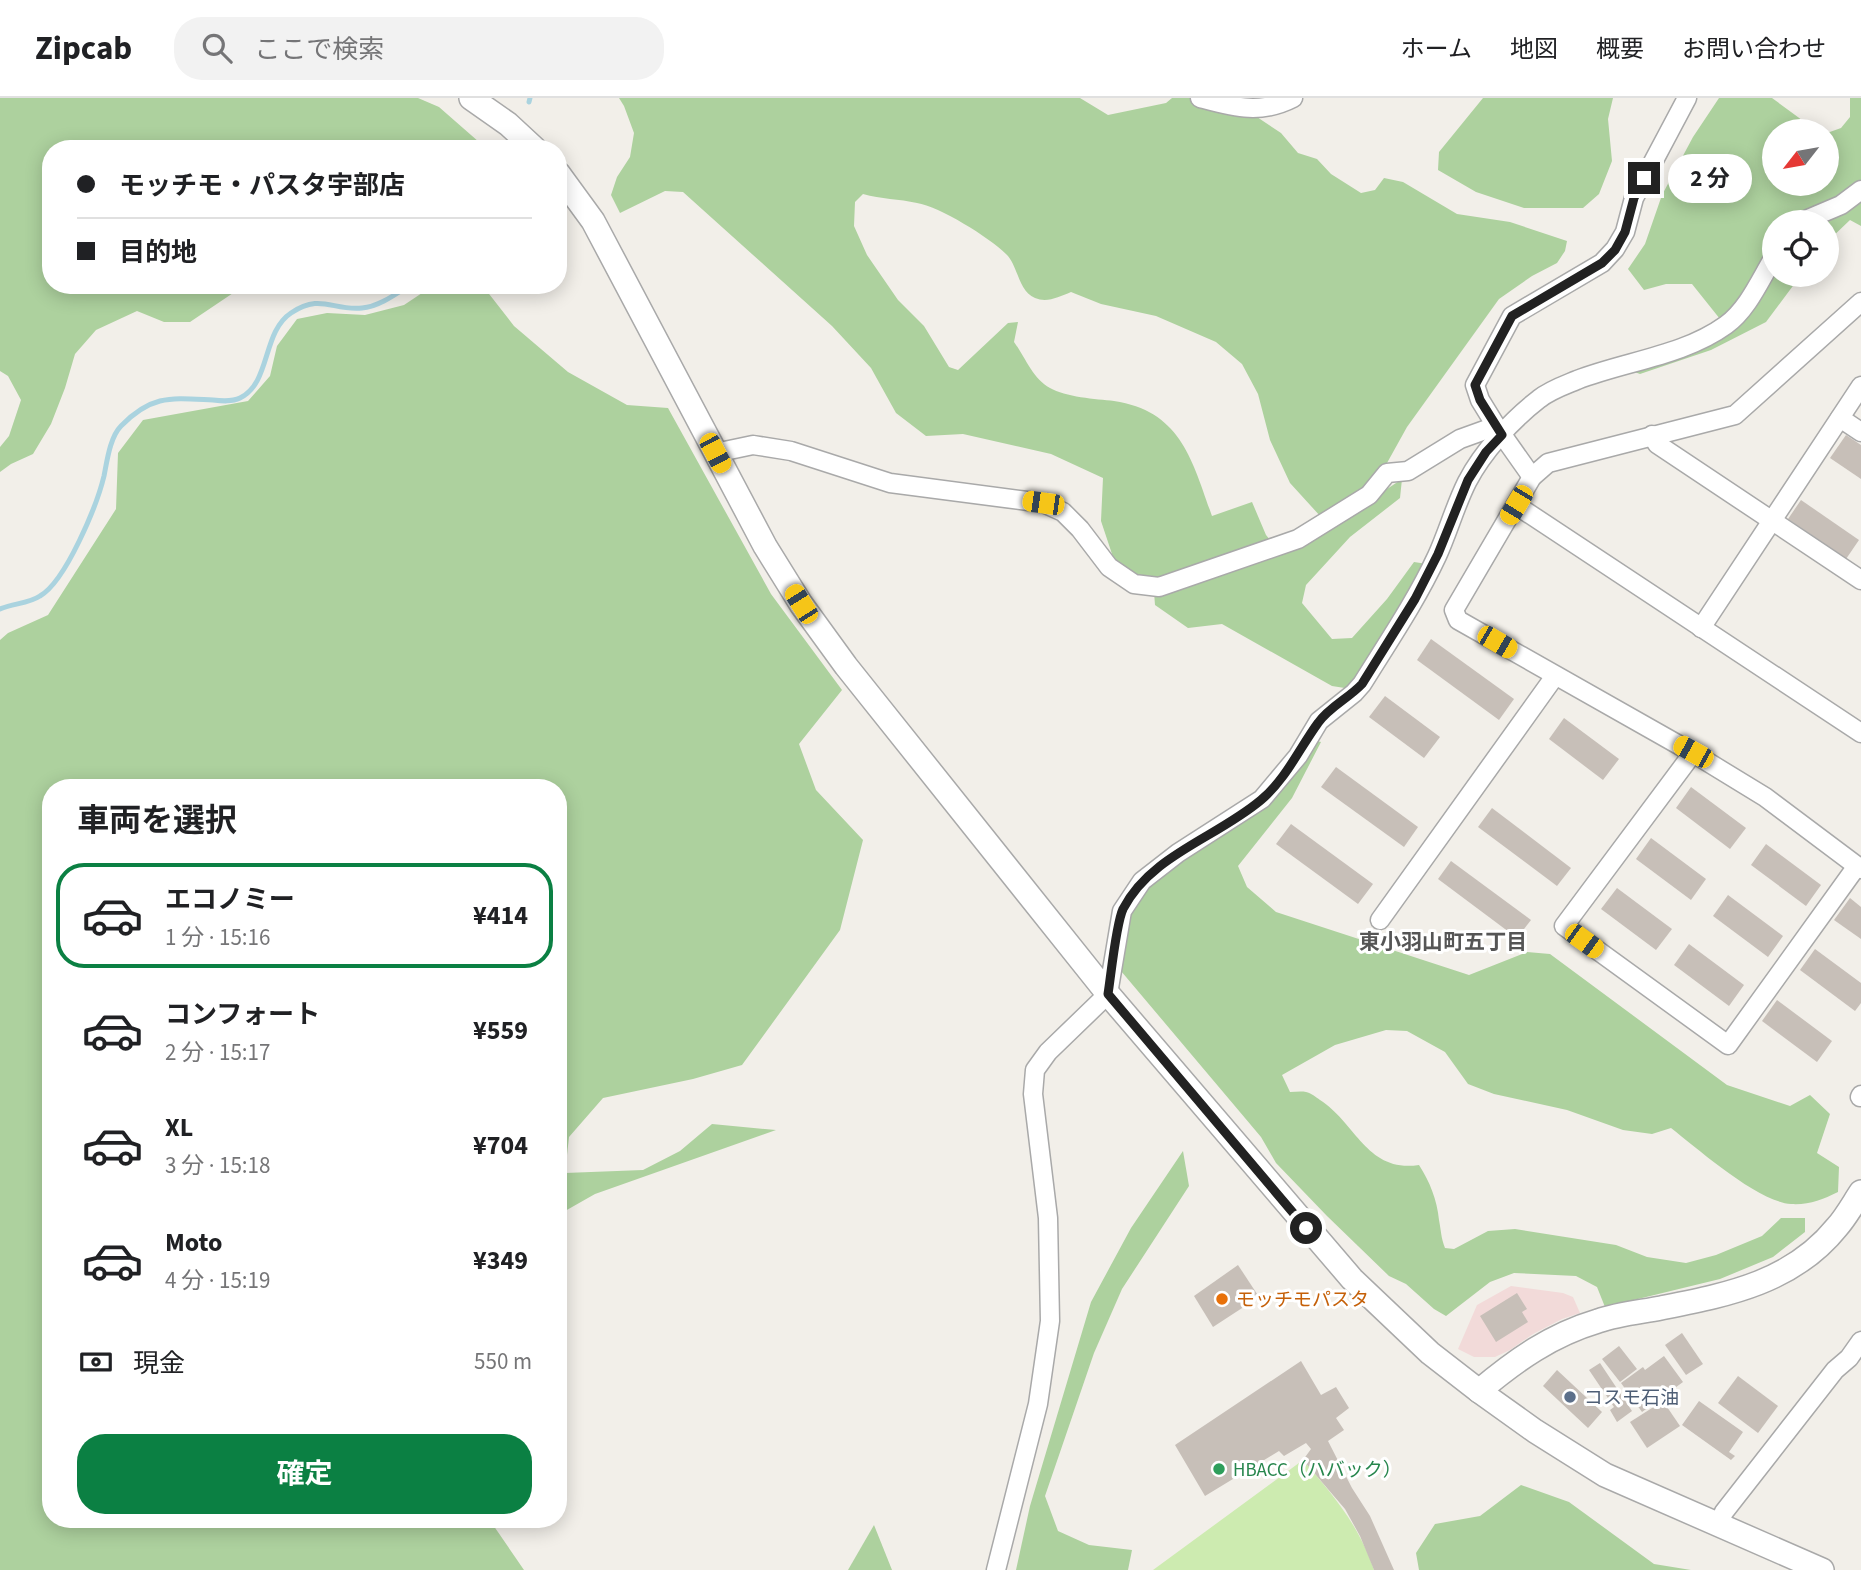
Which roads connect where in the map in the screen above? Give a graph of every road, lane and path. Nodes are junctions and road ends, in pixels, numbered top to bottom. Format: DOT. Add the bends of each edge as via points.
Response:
graph roads {
  1 [pos="471,98"];
  2 [pos="1200,98"];
  3 [pos="1293,98"];
  4 [pos="1687,98"];
  5 [pos="525,140"];
  6 [pos="567,185"];
  7 [pos="1861,190"];
  8 [pos="1829,210"];
  9 [pos="1762,278"];
  10 [pos="1861,302"];
  11 [pos="1861,386"];
  12 [pos="1840,418"];
  13 [pos="1499,431"];
  14 [pos="1861,432"];
  15 [pos="1652,435"];
  16 [pos="715,453"];
  17 [pos="1532,477"];
  18 [pos="1516,505"];
  19 [pos="1773,521"];
  20 [pos="1861,580"];
  21 [pos="1702,628"];
  22 [pos="1555,676"];
  23 [pos="1861,733"];
  24 [pos="1693,752"];
  25 [pos="1859,868"];
  26 [pos="1380,920"];
  27 [pos="1108,994"];
  28 [pos="1861,1192"];
  29 [pos="1861,1341"];
  30 [pos="1479,1391"];
  31 [pos="1718,1525"];
  32 [pos="996,1570"];
  33 [pos="1822,1570"];
  1 -- 5 [label="street"];
  2 -- 3 [label="street" via="1246,109 1275,107"];
  4 -- 13 [label="street" via="1634,198 1615,250 1602,263 1512,316 1475,385"];
  6 -- 16 [label="street" via="593,221"];
  7 -- 8 [label="street"];
  9 -- 13 [label="street" via="1727,325 1689,345 1559,387"];
  10 -- 15 [label="street" via="1735,415"];
  11 -- 12 [label="street"];
  12 -- 14 [label="street"];
  12 -- 19 [label="street"];
  13 -- 16 [label="street" via="1461,439 1408,471 1387,473 1370,495 1298,539 1159,587 1134,584 1110,567 1063,512 1043,503 890,483 791,451 752,445"];
  13 -- 17 [label="street"];
  13 -- 27 [label="street" via="1468,480 1415,599 1362,684 1319,721 1298,756 1262,799 1142,881 1122,911"];
  15 -- 17 [label="street" via="1548,463"];
  15 -- 19 [label="street" via="1657,444"];
  16 -- 27 [label="street" via="808,615"];
  17 -- 18 [label="street"];
  18 -- 21 [label="street"];
  18 -- 22 [label="street" via="1454,610 1458,620"];
  19 -- 20 [label="street"];
  19 -- 21 [label="street"];
  21 -- 23 [label="street"];
  22 -- 24 [label="street"];
  22 -- 26 [label="street"];
  24 -- 25 [label="street" via="1765,797"];
  24 -- 25 [label="street" via="1564,926 1728,1045"];
  27 -- 30 [label="street" via="1352,1279 1421,1345"];
  27 -- 32 [label="street" via="1035,1069 1033,1094 1048,1217 1049,1321 1038,1404"];
  28 -- 30 [label="street" via="1817,1247 1767,1280 1741,1291 1599,1320 1560,1335 1532,1349"];
  29 -- 31 [label="street"];
  30 -- 31 [label="street" via="1605,1475"];
  31 -- 33 [label="street"];
}
